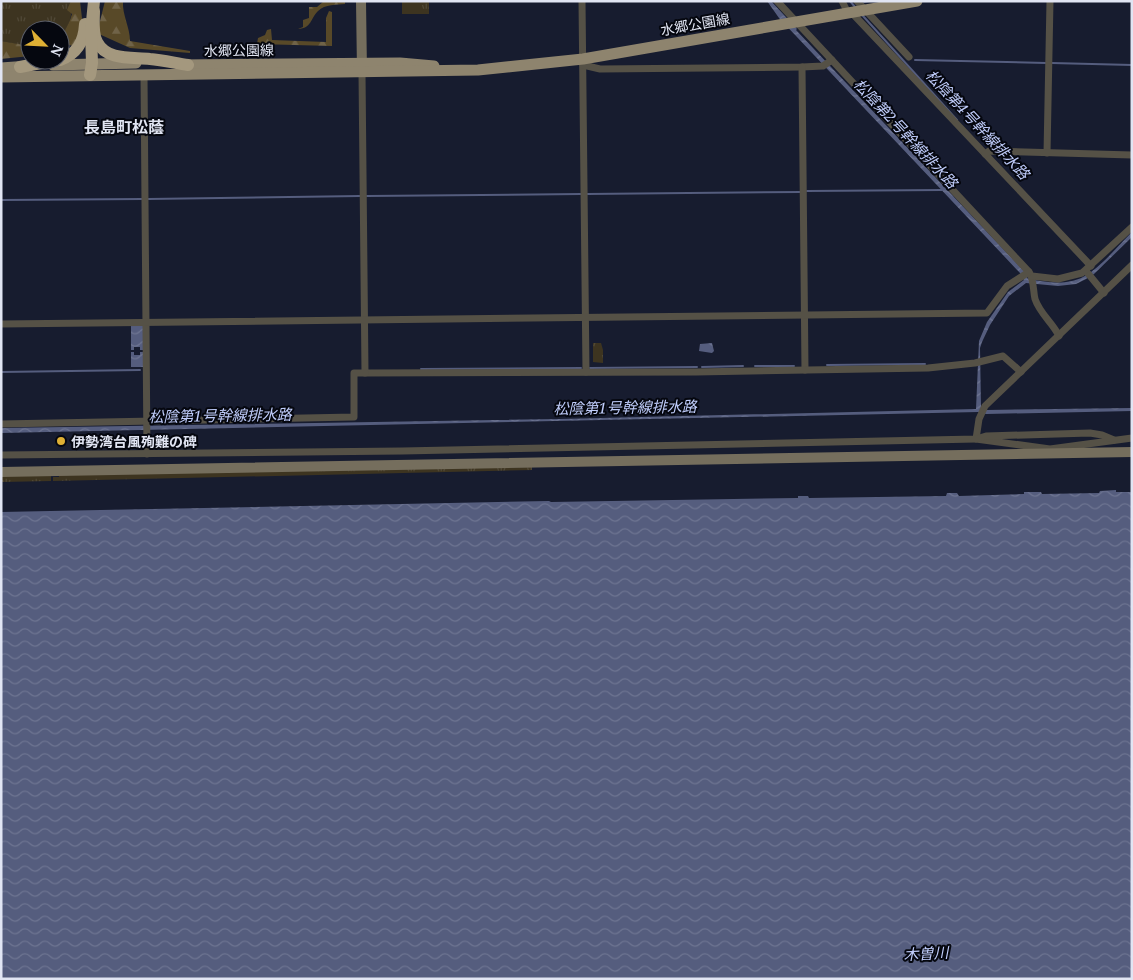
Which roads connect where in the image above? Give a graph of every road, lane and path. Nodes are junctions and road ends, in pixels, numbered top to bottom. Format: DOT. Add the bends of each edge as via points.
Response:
graph roads {
  1 [pos="361,1"];
  2 [pos="582,1"];
  3 [pos="777,1"];
  4 [pos="842,1"];
  5 [pos="916,1"];
  6 [pos="1050,1"];
  7 [pos="90,6"];
  8 [pos="857,10"];
  9 [pos="791,23"];
  10 [pos="70,54"];
  11 [pos="909,57"];
  12 [pos="831,61"];
  13 [pos="583,62"];
  14 [pos="188,65"];
  15 [pos="20,67"];
  16 [pos="70,67"];
  17 [pos="90,67"];
  18 [pos="802,67"];
  19 [pos="1,68"];
  20 [pos="362,68"];
  21 [pos="144,75"];
  22 [pos="1,77"];
  23 [pos="987,153"];
  24 [pos="1047,153"];
  25 [pos="1132,156"];
  26 [pos="1132,226"];
  27 [pos="1132,266"];
  28 [pos="1089,272"];
  29 [pos="1029,277"];
  30 [pos="1104,293"];
  31 [pos="805,315"];
  32 [pos="585,317"];
  33 [pos="365,319"];
  34 [pos="146,322"];
  35 [pos="1,324"];
  36 [pos="1059,336"];
  37 [pos="805,370"];
  38 [pos="586,372"];
  39 [pos="1021,372"];
  40 [pos="365,373"];
  41 [pos="147,421"];
  42 [pos="1,424"];
  43 [pos="1132,438"];
  44 [pos="976,439"];
  45 [pos="1114,440"];
  46 [pos="1050,451"];
  47 [pos="1132,452"];
  48 [pos="147,454"];
  49 [pos="1,455"];
  50 [pos="1,472"];
  1 -- 20 [label="street"];
  2 -- 13 [label="street"];
  3 -- 9 [label="street"];
  4 -- 8 [label="street"];
  5 -- 8 [label="main road, 水郷公園線"];
  6 -- 24 [label="street"];
  7 -- 10 [label="highway" via="82,42"];
  7 -- 14 [label="highway" via="94,34 106,52 120,57"];
  7 -- 17 [label="highway"];
  8 -- 9 [label="main road, 水郷公園線"];
  8 -- 11 [label="street"];
  8 -- 23 [label="street"];
  9 -- 12 [label="street"];
  9 -- 13 [label="main road, 水郷公園線"];
  12 -- 18 [label="street" via="823,66"];
  12 -- 29 [label="street"];
  13 -- 18 [label="street" via="600,69"];
  13 -- 20 [label="main road, 水郷公園線" via="478,70"];
  13 -- 32 [label="street"];
  14 -- 17 [label="main road, 水郷公園線"];
  14 -- 20 [label="main road, 水郷公園線"];
  15 -- 19 [label="main road, 水郷公園線"];
  16 -- 17 [label="main road, 水郷公園線"];
  17 -- 21 [label="main road, 水郷公園線"];
  17 -- 22 [label="main road, 水郷公園線"];
  18 -- 31 [label="street"];
  20 -- 21 [label="main road, 水郷公園線"];
  20 -- 33 [label="street"];
  21 -- 34 [label="street"];
  23 -- 24 [label="street"];
  23 -- 28 [label="street"];
  24 -- 25 [label="street"];
  26 -- 28 [label="street"];
  27 -- 30 [label="street"];
  28 -- 29 [label="street" via="1058,279"];
  28 -- 30 [label="street"];
  29 -- 31 [label="street" via="1007,286 987,313"];
  29 -- 36 [label="street" via="1041,312"];
  30 -- 36 [label="street"];
  31 -- 32 [label="street"];
  31 -- 37 [label="street"];
  32 -- 33 [label="street"];
  32 -- 38 [label="street"];
  33 -- 34 [label="street"];
  33 -- 40 [label="street"];
  34 -- 35 [label="street"];
  34 -- 41 [label="street"];
  36 -- 39 [label="street"];
  37 -- 38 [label="street"];
  37 -- 39 [label="street" via="929,368 979,363 1003,356"];
  38 -- 40 [label="street"];
  39 -- 44 [label="street" via="984,407"];
  40 -- 41 [label="street" via="354,373 354,417"];
  41 -- 42 [label="street"];
  41 -- 48 [label="street"];
  43 -- 45 [label="street"];
  44 -- 45 [label="street" via="1090,433"];
  44 -- 46 [label="street"];
  44 -- 48 [label="street"];
  45 -- 46 [label="street"];
  46 -- 47 [label="street"];
  46 -- 50 [label="street"];
  48 -- 49 [label="street"];
}
